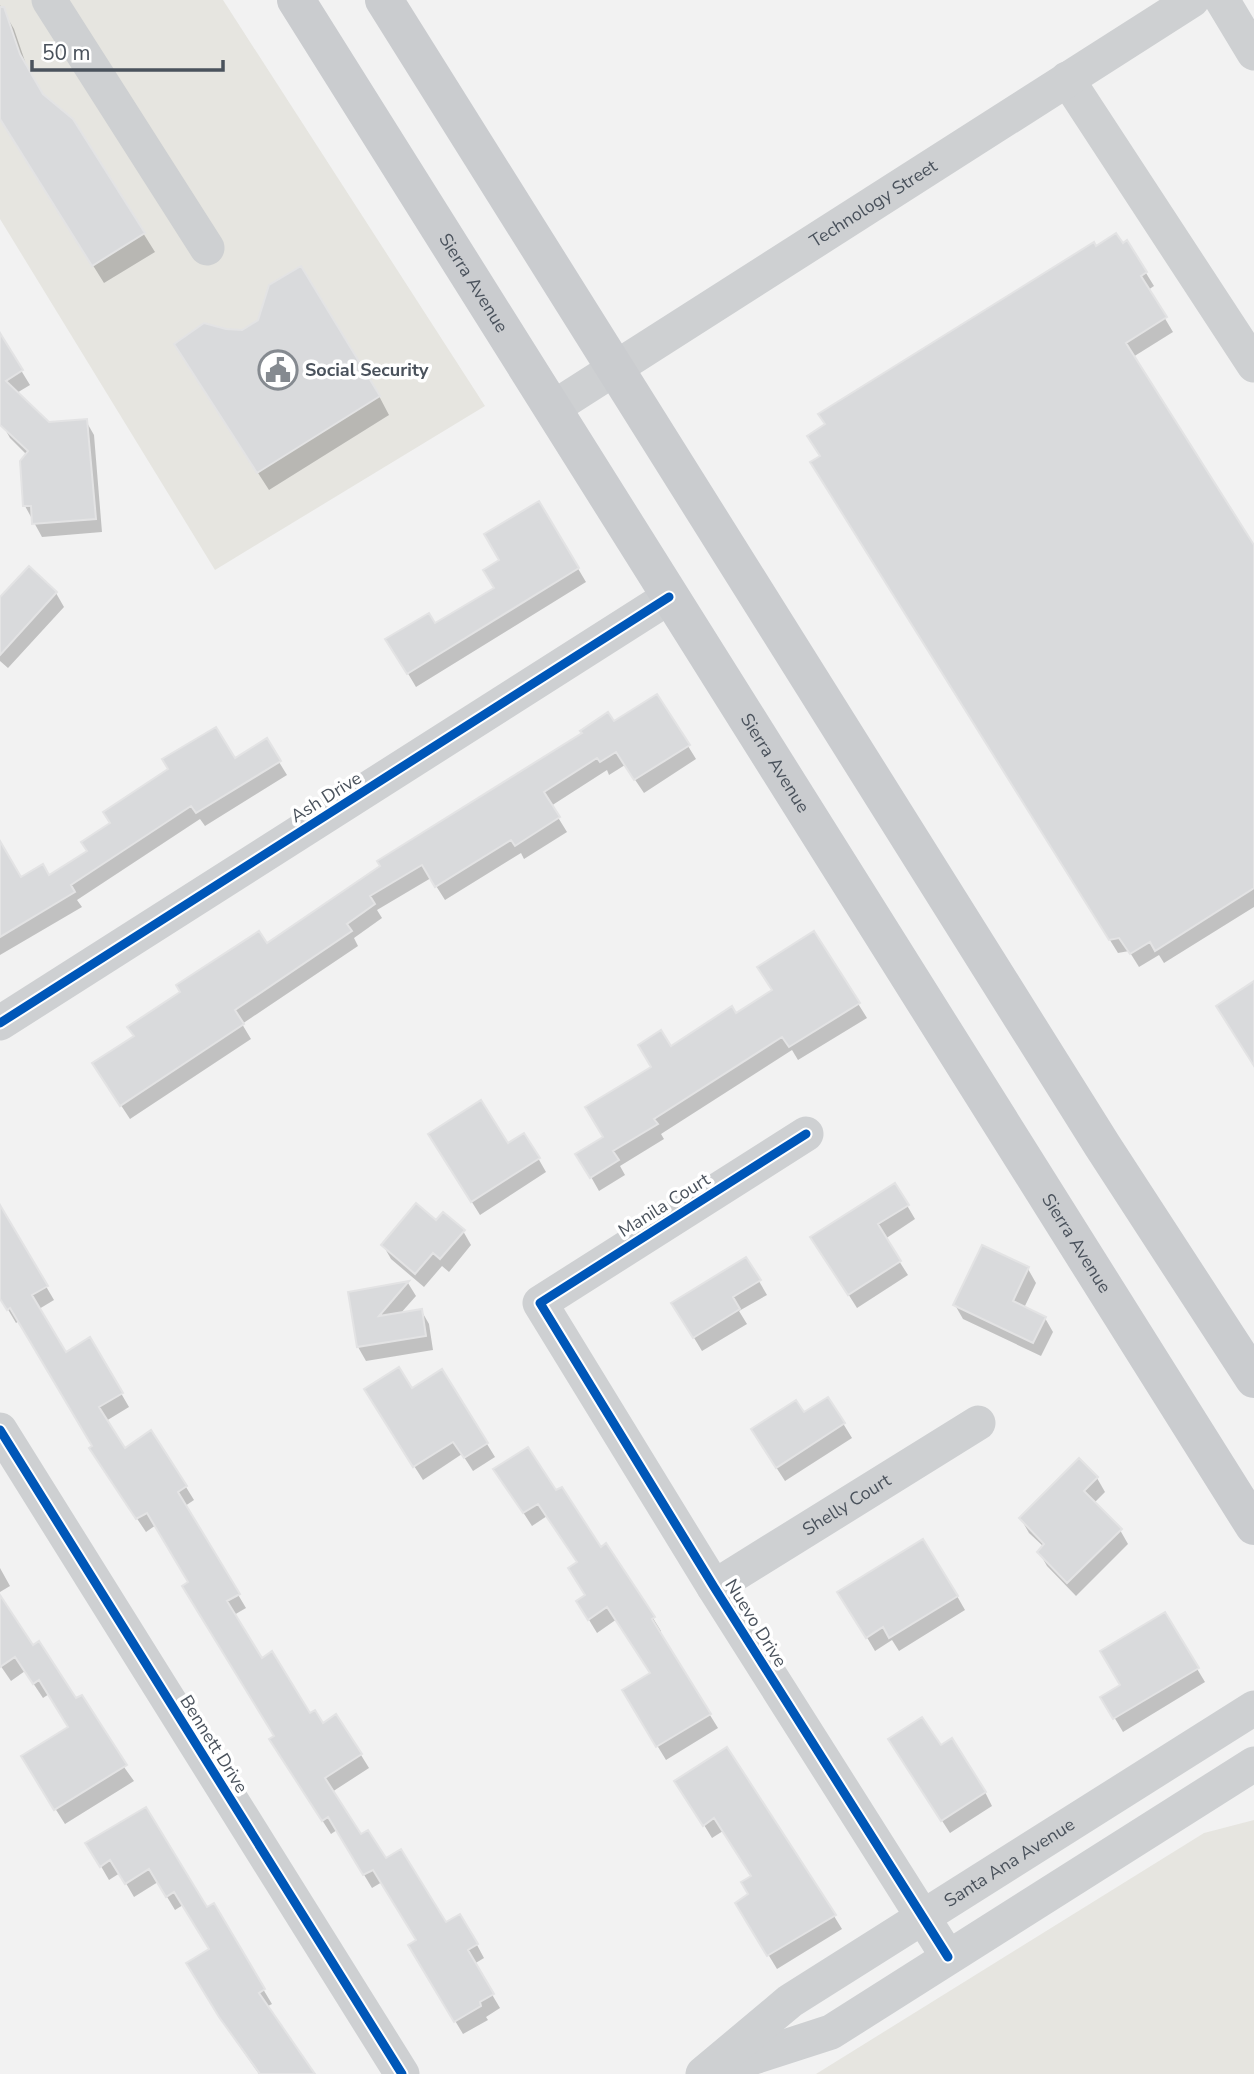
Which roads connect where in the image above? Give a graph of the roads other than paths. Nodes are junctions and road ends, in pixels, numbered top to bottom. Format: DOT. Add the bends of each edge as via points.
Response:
graph roads {
  1 [pos="49,0"];
  2 [pos="296,0"];
  3 [pos="384,0"];
  4 [pos="1192,0"];
  5 [pos="1222,0"];
  6 [pos="1254,52"];
  7 [pos="1067,79"];
  8 [pos="206,248"];
  9 [pos="1254,365"];
  10 [pos="615,368"];
  11 [pos="552,408"];
  12 [pos="669,597"];
  13 [pos="0,1023"];
  14 [pos="806,1134"];
  15 [pos="540,1303"];
  16 [pos="1254,1379"];
  17 [pos="978,1423"];
  18 [pos="0,1430"];
  19 [pos="1254,1526"];
  20 [pos="714,1587"];
  21 [pos="1254,1708"];
  22 [pos="1254,1764"];
  23 [pos="923,1918"];
  24 [pos="948,1957"];
  25 [pos="402,2074"];
  26 [pos="703,2074"];
  1 -- 8 [label="street"];
  2 -- 11 [label="main road, Sierra Avenue"];
  3 -- 10 [label="main road"];
  4 -- 7 [label="street, Technology Street"];
  5 -- 6 [label="street"];
  7 -- 9 [label="street"];
  7 -- 10 [label="street, Technology Street"];
  10 -- 11 [label="street, Technology Street"];
  10 -- 16 [label="main road"];
  11 -- 12 [label="main road, Sierra Avenue"];
  12 -- 13 [label="street, Ash Drive"];
  12 -- 19 [label="main road, Sierra Avenue"];
  14 -- 15 [label="street, Manila Court"];
  15 -- 20 [label="street, Nuevo Drive"];
  17 -- 20 [label="street, Shelly Court"];
  18 -- 25 [label="street, Bennett Drive"];
  20 -- 23 [label="street, Nuevo Drive"];
  21 -- 23 [label="street, Santa Ana Avenue"];
  22 -- 24 [label="street, Santa Ana Avenue"];
  23 -- 24 [label="street, Nuevo Drive"];
  23 -- 26 [label="street, Santa Ana Avenue" via="790,2001"];
  24 -- 26 [label="street, Santa Ana Avenue" via="831,2032"];
}
